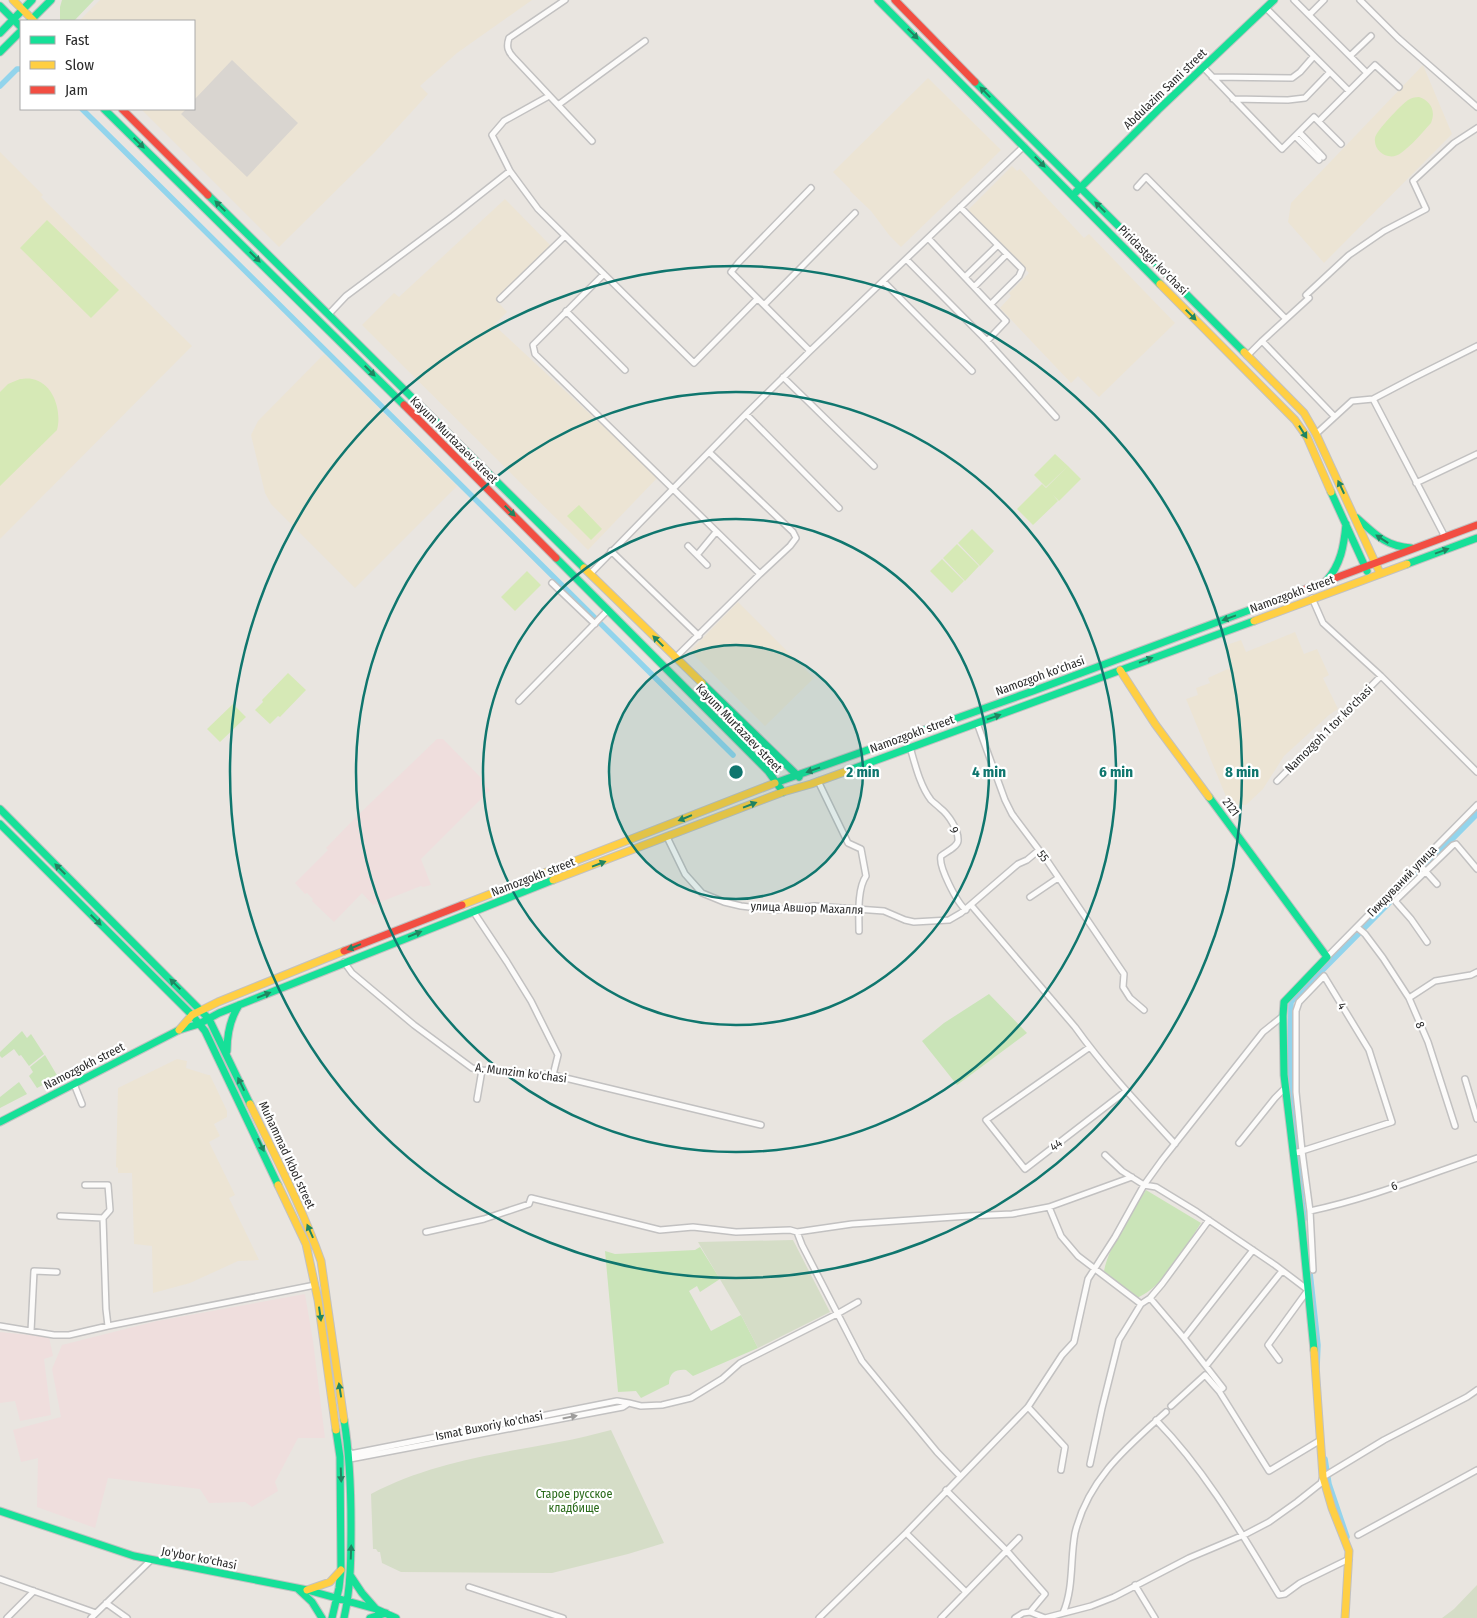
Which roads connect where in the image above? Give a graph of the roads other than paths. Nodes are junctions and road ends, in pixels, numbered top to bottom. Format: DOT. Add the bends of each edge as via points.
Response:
graph roads {
  1 [pos="14,0"];
  2 [pos="32,0"];
  3 [pos="51,0"];
  4 [pos="566,0"];
  5 [pos="878,0"];
  6 [pos="895,0"];
  7 [pos="1274,0"];
  8 [pos="1294,0"];
  9 [pos="1324,0"];
  10 [pos="1360,0"];
  11 [pos="0,6"];
  12 [pos="1266,8"];
  13 [pos="22,9"];
  14 [pos="1309,15"];
  15 [pos="13,19"];
  16 [pos="31,20"];
  17 [pos="33,20"];
  18 [pos="20,28"];
  19 [pos="20,30"];
  20 [pos="0,33"];
  21 [pos="1371,36"];
  22 [pos="645,41"];
  23 [pos="0,52"];
  24 [pos="1314,56"];
  25 [pos="1350,56"];
  26 [pos="1203,67"];
  27 [pos="1330,72"];
  28 [pos="1367,73"];
  29 [pos="1212,77"];
  30 [pos="1399,87"];
  31 [pos="1349,91"];
  32 [pos="549,96"];
  33 [pos="1233,99"];
  34 [pos="558,105"];
  35 [pos="1477,107"];
  36 [pos="105,110"];
  37 [pos="123,110"];
  38 [pos="1319,121"];
  39 [pos="1477,128"];
  40 [pos="1297,134"];
  41 [pos="592,141"];
  42 [pos="1341,144"];
  43 [pos="1024,146"];
  44 [pos="1321,158"];
  45 [pos="510,172"];
  46 [pos="1137,187"];
  47 [pos="811,188"];
  48 [pos="1081,188"];
  49 [pos="1073,195"];
  50 [pos="960,207"];
  51 [pos="855,213"];
  52 [pos="565,236"];
  53 [pos="928,238"];
  54 [pos="998,245"];
  55 [pos="1007,254"];
  56 [pos="906,259"];
  57 [pos="604,274"];
  58 [pos="965,277"];
  59 [pos="292,278"];
  60 [pos="883,281"];
  61 [pos="284,286"];
  62 [pos="974,287"];
  63 [pos="306,291"];
  64 [pos="500,299"];
  65 [pos="757,299"];
  66 [pos="298,300"];
  67 [pos="991,304"];
  68 [pos="764,305"];
  69 [pos="566,311"];
  70 [pos="329,314"];
  71 [pos="1286,319"];
  72 [pos="987,341"];
  73 [pos="1262,341"];
  74 [pos="1477,346"];
  75 [pos="810,351"];
  76 [pos="1247,356"];
  77 [pos="625,370"];
  78 [pos="972,371"];
  79 [pos="783,377"];
  80 [pos="1373,399"];
  81 [pos="746,414"];
  82 [pos="1334,416"];
  83 [pos="1056,417"];
  84 [pos="1316,434"];
  85 [pos="709,452"];
  86 [pos="1477,454"];
  87 [pos="874,466"];
  88 [pos="1416,483"];
  89 [pos="673,488"];
  90 [pos="839,508"];
  91 [pos="1355,516"];
  92 [pos="1346,524"];
  93 [pos="1477,525"];
  94 [pos="716,532"];
  95 [pos="1442,538"];
  96 [pos="1477,538"];
  97 [pos="688,546"];
  98 [pos="1416,548"];
  99 [pos="611,551"];
  100 [pos="697,555"];
  101 [pos="1376,563"];
  102 [pos="707,565"];
  103 [pos="583,567"];
  104 [pos="1366,567"];
  105 [pos="1380,573"];
  106 [pos="590,574"];
  107 [pos="760,574"];
  108 [pos="574,576"];
  109 [pos="1370,577"];
  110 [pos="552,583"];
  111 [pos="1324,583"];
  112 [pos="1312,598"];
  113 [pos="608,610"];
  114 [pos="597,622"];
  115 [pos="699,636"];
  116 [pos="675,658"];
  117 [pos="1120,670"];
  118 [pos="1381,676"];
  119 [pos="519,701"];
  120 [pos="978,723"];
  121 [pos="910,747"];
  122 [pos="1477,772"];
  123 [pos="797,776"];
  124 [pos="818,781"];
  125 [pos="1277,781"];
  126 [pos="776,782"];
  127 [pos="806,785"];
  128 [pos="783,792"];
  129 [pos="1477,805"];
  130 [pos="0,809"];
  131 [pos="0,824"];
  132 [pos="667,837"];
  133 [pos="1039,850"];
  134 [pos="1419,864"];
  135 [pos="1477,869"];
  136 [pos="1425,870"];
  137 [pos="1058,878"];
  138 [pos="1437,884"];
  139 [pos="482,897"];
  140 [pos="1030,897"];
  141 [pos="971,905"];
  142 [pos="482,908"];
  143 [pos="859,909"];
  144 [pos="966,910"];
  145 [pos="473,911"];
  146 [pos="1358,928"];
  147 [pos="859,931"];
  148 [pos="1427,942"];
  149 [pos="1327,957"];
  150 [pos="344,962"];
  151 [pos="1320,966"];
  152 [pos="1477,972"];
  153 [pos="1324,976"];
  154 [pos="1409,998"];
  155 [pos="239,1005"];
  156 [pos="201,1010"];
  157 [pos="1144,1010"];
  158 [pos="192,1016"];
  159 [pos="1283,1016"];
  160 [pos="209,1019"];
  161 [pos="199,1024"];
  162 [pos="179,1030"];
  163 [pos="1090,1047"];
  164 [pos="226,1053"];
  165 [pos="482,1070"];
  166 [pos="552,1075"];
  167 [pos="1465,1079"];
  168 [pos="74,1084"];
  169 [pos="1285,1088"];
  170 [pos="1126,1091"];
  171 [pos="477,1099"];
  172 [pos="82,1104"];
  173 [pos="1477,1119"];
  174 [pos="0,1122"];
  175 [pos="761,1125"];
  176 [pos="1454,1126"];
  177 [pos="1239,1143"];
  178 [pos="1174,1144"];
  179 [pos="1298,1152"];
  180 [pos="1105,1155"];
  181 [pos="1477,1158"];
  182 [pos="1132,1177"];
  183 [pos="1144,1184"];
  184 [pos="85,1185"];
  185 [pos="1049,1207"];
  186 [pos="1310,1211"];
  187 [pos="60,1216"];
  188 [pos="103,1218"];
  189 [pos="1209,1220"];
  190 [pos="426,1232"];
  191 [pos="797,1232"];
  192 [pos="1253,1250"];
  193 [pos="1094,1269"];
  194 [pos="1282,1270"];
  195 [pos="1313,1270"];
  196 [pos="56,1272"];
  197 [pos="315,1285"];
  198 [pos="1308,1290"];
  199 [pos="1150,1298"];
  200 [pos="858,1302"];
  201 [pos="1141,1304"];
  202 [pos="837,1314"];
  203 [pos="0,1326"];
  204 [pos="108,1326"];
  205 [pos="31,1331"];
  206 [pos="1184,1338"];
  207 [pos="1279,1360"];
  208 [pos="1206,1366"];
  209 [pos="1477,1390"];
  210 [pos="1219,1391"];
  211 [pos="1171,1406"];
  212 [pos="1028,1407"];
  213 [pos="1166,1412"];
  214 [pos="1156,1420"];
  215 [pos="1319,1441"];
  216 [pos="350,1455"];
  217 [pos="1090,1464"];
  218 [pos="1061,1470"];
  219 [pos="1477,1470"];
  220 [pos="960,1476"];
  221 [pos="1325,1477"];
  222 [pos="946,1490"];
  223 [pos="0,1511"];
  224 [pos="906,1533"];
  225 [pos="1243,1535"];
  226 [pos="1358,1535"];
  227 [pos="1019,1538"];
  228 [pos="1007,1551"];
  229 [pos="1349,1559"];
  230 [pos="151,1560"];
  231 [pos="341,1570"];
  232 [pos="350,1573"];
  233 [pos="0,1579"];
  234 [pos="1134,1585"];
  235 [pos="469,1587"];
  236 [pos="298,1588"];
  237 [pos="307,1590"];
  238 [pos="34,1591"];
  239 [pos="966,1592"];
  240 [pos="337,1598"];
  241 [pos="348,1601"];
  242 [pos="106,1603"];
  243 [pos="376,1609"];
  244 [pos="96,1612"];
  245 [pos="1030,1612"];
  246 [pos="386,1613"];
  247 [pos="1062,1613"];
  248 [pos="6,1618"];
  249 [pos="90,1618"];
  250 [pos="126,1618"];
  251 [pos="322,1618"];
  252 [pos="332,1618"];
  253 [pos="344,1618"];
  254 [pos="370,1618"];
  255 [pos="396,1618"];
  256 [pos="563,1618"];
  257 [pos="819,1618"];
  258 [pos="941,1618"];
  259 [pos="1015,1618"];
  260 [pos="1155,1618"];
  261 [pos="1345,1618"];
  1 -- 13 [label="main road"];
  2 -- 13 [label="main road"];
  3 -- 17 [label="main road"];
  4 -- 32 [label="street" via="509,38 507,45 509,52"];
  5 -- 43 [label="main road, Piridastgir ko'chasi, one-way"];
  48 -- 6 [label="main road, Piridastgir ko'chasi, one-way"];
  7 -- 12 [label="main road, Abdulazim Sami street"];
  8 -- 14 [label="street"];
  9 -- 14 [label="street"];
  10 -- 35 [label="street"];
  11 -- 15 [label="main road"];
  12 -- 24 [label="street"];
  12 -- 26 [label="main road, Abdulazim Sami street"];
  13 -- 15 [label="main road"];
  13 -- 16 [label="main road"];
  14 -- 25 [label="street"];
  15 -- 18 [label="main road"];
  15 -- 20 [label="main road"];
  19 -- 23 [label="main road"];
  21 -- 25 [label="street"];
  22 -- 34 [label="street"];
  24 -- 27 [label="street"];
  24 -- 29 [label="street" via="1292,78"];
  25 -- 28 [label="street"];
  26 -- 29 [label="street"];
  26 -- 48 [label="main road, Abdulazim Sami street"];
  27 -- 31 [label="street"];
  27 -- 33 [label="street" via="1305,98"];
  28 -- 30 [label="street" via="1375,65"];
  28 -- 31 [label="street"];
  29 -- 33 [label="street"];
  31 -- 38 [label="street"];
  32 -- 34 [label="street"];
  32 -- 45 [label="street" via="504,121 492,135"];
  33 -- 40 [label="street" via="1282,149"];
  34 -- 41 [label="street"];
  36 -- 61 [label="main road, Kayum Murtazaev street, one-way"];
  59 -- 37 [label="main road, Kayum Murtazaev street, one-way"];
  38 -- 40 [label="street" via="1314,116"];
  38 -- 42 [label="street"];
  39 -- 71 [label="street" via="1454,143 1413,181 1426,209 1384,231 1349,255 1306,295 1309,298"];
  40 -- 44 [label="street"];
  43 -- 49 [label="main road, Piridastgir ko'chasi, one-way"];
  43 -- 50 [label="street"];
  45 -- 52 [label="street" via="538,209"];
  45 -- 70 [label="street" via="346,296"];
  46 -- 71 [label="street" via="1146,178"];
  47 -- 65 [label="street" via="731,272"];
  48 -- 49 [label="main road, Abdulazim Sami street"];
  76 -- 48 [label="main road, Piridastgir ko'chasi, one-way"];
  49 -- 92 [label="main road, Piridastgir ko'chasi, one-way" via="1298,424"];
  50 -- 53 [label="street"];
  50 -- 54 [label="street"];
  51 -- 68 [label="street"];
  52 -- 57 [label="street"];
  52 -- 64 [label="street"];
  53 -- 56 [label="street"];
  53 -- 58 [label="street"];
  54 -- 55 [label="street"];
  54 -- 58 [label="street"];
  55 -- 62 [label="street"];
  55 -- 67 [label="street" via="1022,269 1021,273"];
  56 -- 60 [label="street"];
  56 -- 72 [label="street"];
  57 -- 65 [label="street" via="694,363"];
  57 -- 69 [label="street"];
  58 -- 62 [label="street"];
  59 -- 61 [label="main road"];
  59 -- 63 [label="main road, Kayum Murtazaev street"];
  60 -- 75 [label="street"];
  60 -- 78 [label="street"];
  61 -- 66 [label="main road, Kayum Murtazaev street"];
  62 -- 67 [label="street"];
  63 -- 66 [label="main road"];
  63 -- 70 [label="main road, Kayum Murtazaev street"];
  65 -- 68 [label="street"];
  66 -- 108 [label="main road, Kayum Murtazaev street, one-way"];
  67 -- 72 [label="street" via="1006,321"];
  68 -- 75 [label="street"];
  69 -- 77 [label="street"];
  69 -- 89 [label="street" via="534,345 535,354"];
  70 -- 103 [label="main road, Kayum Murtazaev street"];
  71 -- 73 [label="street"];
  72 -- 83 [label="street"];
  73 -- 76 [label="street"];
  73 -- 82 [label="street"];
  74 -- 80 [label="street"];
  75 -- 79 [label="street"];
  76 -- 84 [label="main road, Piridastgir ko'chasi" via="1304,413"];
  79 -- 81 [label="street"];
  79 -- 87 [label="street"];
  80 -- 82 [label="street" via="1352,401"];
  80 -- 88 [label="street"];
  81 -- 85 [label="street"];
  81 -- 90 [label="street"];
  82 -- 84 [label="street"];
  91 -- 84 [label="main road, Piridastgir ko'chasi, one-way"];
  85 -- 89 [label="street"];
  85 -- 107 [label="street" via="796,538"];
  86 -- 88 [label="street"];
  88 -- 95 [label="street" via="1443,533"];
  89 -- 94 [label="street"];
  89 -- 99 [label="street"];
  98 -- 91 [label="main road, one-way" via="1386,543"];
  91 -- 101 [label="main road, Piridastgir ko'chasi"];
  92 -- 104 [label="main road, Piridastgir ko'chasi"];
  92 -- 111 [label="main road" via="1338,562"];
  93 -- 95 [label="main road, Namozgokh street"];
  94 -- 100 [label="street"];
  94 -- 107 [label="street"];
  95 -- 98 [label="main road, Namozgokh street"];
  105 -- 96 [label="main road, Namozgokh street, one-way"];
  97 -- 100 [label="street"];
  98 -- 101 [label="main road, Namozgokh street"];
  99 -- 106 [label="street"];
  99 -- 115 [label="street"];
  100 -- 102 [label="street"];
  101 -- 104 [label="main road, Namozgokh street"];
  101 -- 105 [label="main road, Piridastgir ko'chasi"];
  103 -- 106 [label="main road, Kayum Murtazaev street"];
  103 -- 108 [label="main road"];
  104 -- 109 [label="main road, Piridastgir ko'chasi"];
  104 -- 111 [label="main road, Namozgokh street"];
  105 -- 109 [label="main road, Namozgokh street"];
  116 -- 106 [label="main road, Kayum Murtazaev street, one-way"];
  107 -- 115 [label="street"];
  108 -- 113 [label="main road, Kayum Murtazaev street"];
  109 -- 112 [label="main road, Namozgokh street"];
  110 -- 114 [label="street"];
  111 -- 123 [label="main road, Namozgoh ko'chasi, one-way"];
  117 -- 112 [label="main road, Namozgokh street, one-way"];
  112 -- 118 [label="street" via="1323,623"];
  113 -- 114 [label="street"];
  113 -- 126 [label="main road, Kayum Murtazaev street"];
  114 -- 119 [label="street"];
  115 -- 116 [label="street"];
  116 -- 123 [label="main road, Kayum Murtazaev street"];
  120 -- 117 [label="main road, Namozgokh street, one-way"];
  117 -- 149 [label="main road, 2121" via="1155,724"];
  118 -- 122 [label="street"];
  118 -- 125 [label="street, Namozgoh 1 tor ko'chasi"];
  120 -- 121 [label="main road, Namozgokh street"];
  120 -- 133 [label="street, 55" via="1005,800"];
  121 -- 124 [label="main road, Namozgokh street"];
  121 -- 144 [label="street, 9" via="928,794 956,831 957,844 941,856 940,862 951,888"];
  123 -- 126 [label="main road, Namozgoh ko'chasi"];
  123 -- 127 [label="main road, Kayum Murtazaev street"];
  124 -- 127 [label="main road, Namozgokh street"];
  124 -- 143 [label="street" via="848,843 862,849 866,876"];
  126 -- 128 [label="main road, Kayum Murtazaev street"];
  126 -- 139 [label="main road, Namozgoh ko'chasi, one-way"];
  127 -- 128 [label="main road, Namozgokh street"];
  132 -- 128 [label="main road, Namozgokh street, one-way"];
  129 -- 134 [label="street, Гиждуваний улица"];
  156 -- 130 [label="main road, Muhammad Ikbol street, one-way"];
  131 -- 158 [label="main road, Muhammad Ikbol street, one-way"];
  142 -- 132 [label="main road, Namozgokh street, one-way"];
  132 -- 143 [label="street, улица Авшор Махалля" via="685,874 711,897 741,906 774,910 815,906"];
  133 -- 137 [label="street, 55"];
  133 -- 141 [label="street, улица Авшор Махалля"];
  134 -- 136 [label="street"];
  134 -- 146 [label="street, Гиждуваний улица"];
  135 -- 136 [label="street" via="1456,844"];
  136 -- 138 [label="street"];
  136 -- 148 [label="street" via="1396,902"];
  137 -- 140 [label="street"];
  137 -- 157 [label="street, 55" via="1124,974 1123,988"];
  139 -- 142 [label="main road"];
  139 -- 156 [label="main road, Namozgoh ko'chasi, one-way"];
  141 -- 144 [label="street, улица Авшор Махалля"];
  141 -- 163 [label="street"];
  142 -- 145 [label="main road, Namozgokh street"];
  143 -- 144 [label="street, улица Авшор Махалля" via="884,911 914,922 949,920"];
  143 -- 147 [label="street"];
  150 -- 145 [label="main road, Namozgokh street, one-way"];
  145 -- 166 [label="street" via="531,1001 558,1054"];
  146 -- 149 [label="street, Гиждуваний улица"];
  146 -- 154 [label="street, 8" via="1383,958"];
  149 -- 151 [label="main road"];
  155 -- 150 [label="main road, Namozgokh street, one-way"];
  150 -- 165 [label="street, A. Munzim ko'chasi" via="352,973 414,1025 472,1068"];
  151 -- 153 [label="street"];
  151 -- 159 [label="main road" via="1284,1002"];
  152 -- 154 [label="street" via="1435,982"];
  153 -- 179 [label="street" via="1299,1002 1296,1011"];
  153 -- 179 [label="street, 4" via="1369,1050 1392,1122"];
  154 -- 176 [label="street, 8" via="1428,1042"];
  155 -- 160 [label="main road"];
  155 -- 164 [label="main road" via="232,1016"];
  156 -- 158 [label="main road, Namozgoh ko'chasi"];
  156 -- 160 [label="main road, Muhammad Ikbol street"];
  158 -- 161 [label="main road, Muhammad Ikbol street"];
  158 -- 162 [label="main road, Namozgoh ko'chasi"];
  159 -- 169 [label="main road"];
  159 -- 178 [label="street" via="1263,1032"];
  160 -- 161 [label="main road"];
  160 -- 164 [label="main road, Muhammad Ikbol street"];
  161 -- 162 [label="main road"];
  161 -- 197 [label="main road, Muhammad Ikbol street, one-way" via="211,1040 306,1244"];
  162 -- 168 [label="main road, Namozgokh street"];
  163 -- 170 [label="street"];
  163 -- 170 [label="street, 44" via="986,1120 1025,1168"];
  216 -- 164 [label="main road, Muhammad Ikbol street, one-way" via="321,1261 293,1192"];
  165 -- 166 [label="street, A. Munzim ko'chasi"];
  165 -- 171 [label="street"];
  166 -- 175 [label="street, A. Munzim ko'chasi"];
  167 -- 173 [label="street"];
  168 -- 172 [label="street"];
  168 -- 174 [label="main road, Namozgokh street"];
  169 -- 177 [label="street"];
  169 -- 179 [label="main road"];
  170 -- 178 [label="street"];
  178 -- 183 [label="street"];
  179 -- 186 [label="street"];
  179 -- 198 [label="main road"];
  180 -- 182 [label="street"];
  181 -- 186 [label="street, 6" via="1363,1198"];
  182 -- 183 [label="street"];
  182 -- 185 [label="street"];
  183 -- 189 [label="street" via="1156,1187"];
  183 -- 193 [label="street"];
  184 -- 188 [label="street" via="108,1186 110,1210"];
  185 -- 191 [label="street" via="1012,1214 852,1224"];
  185 -- 193 [label="street" via="1060,1236"];
  186 -- 195 [label="street"];
  187 -- 188 [label="street"];
  188 -- 204 [label="street"];
  189 -- 192 [label="street"];
  189 -- 199 [label="street"];
  190 -- 191 [label="street" via="493,1216 529,1204 531,1198 660,1230 693,1227 736,1232"];
  191 -- 202 [label="street"];
  192 -- 194 [label="street"];
  192 -- 206 [label="street"];
  193 -- 201 [label="street"];
  193 -- 212 [label="street" via="1088,1279 1074,1342"];
  194 -- 198 [label="street"];
  194 -- 208 [label="street"];
  196 -- 205 [label="street" via="34,1271"];
  197 -- 204 [label="street"];
  197 -- 231 [label="main road, Muhammad Ikbol street, one-way" via="340,1456"];
  198 -- 207 [label="street" via="1268,1345"];
  198 -- 215 [label="main road"];
  199 -- 201 [label="street"];
  199 -- 206 [label="street"];
  200 -- 202 [label="street, Ismat Buxoriy ko'chasi"];
  201 -- 217 [label="street" via="1119,1340"];
  202 -- 216 [label="street, Ismat Buxoriy ko'chasi" via="740,1363 722,1379 691,1398 662,1405 629,1403 623,1407"];
  202 -- 220 [label="street" via="862,1361 936,1452"];
  203 -- 205 [label="street"];
  204 -- 205 [label="street" via="70,1335"];
  206 -- 208 [label="street"];
  208 -- 210 [label="street" via="1223,1388"];
  209 -- 221 [label="street" via="1384,1440"];
  210 -- 211 [label="street" via="1205,1375"];
  210 -- 215 [label="street" via="1269,1471"];
  212 -- 218 [label="street" via="1065,1447"];
  212 -- 220 [label="street"];
  213 -- 214 [label="street"];
  214 -- 225 [label="street" via="1195,1466"];
  214 -- 247 [label="street" via="1104,1472 1088,1498 1075,1533 1068,1601"];
  215 -- 221 [label="main road"];
  232 -- 216 [label="main road, Muhammad Ikbol street, one-way"];
  219 -- 226 [label="street"];
  220 -- 222 [label="street"];
  221 -- 225 [label="street" via="1270,1522"];
  221 -- 229 [label="main road"];
  222 -- 224 [label="street"];
  222 -- 228 [label="street"];
  223 -- 230 [label="main road, Jo'ybor ko'chasi"];
  224 -- 239 [label="street"];
  224 -- 257 [label="street"];
  225 -- 229 [label="street" via="1279,1594 1285,1594"];
  225 -- 234 [label="street"];
  227 -- 228 [label="street"];
  228 -- 239 [label="street"];
  228 -- 245 [label="street" via="1045,1594"];
  229 -- 261 [label="main road"];
  230 -- 236 [label="main road, Jo'ybor ko'chasi"];
  230 -- 242 [label="street"];
  231 -- 237 [label="main road" via="330,1582"];
  231 -- 240 [label="main road, Muhammad Ikbol street"];
  232 -- 241 [label="main road, Muhammad Ikbol street"];
  232 -- 243 [label="main road"];
  233 -- 238 [label="street"];
  234 -- 247 [label="street" via="1091,1606"];
  234 -- 260 [label="street"];
  235 -- 256 [label="street"];
  236 -- 237 [label="main road, Jo'ybor ko'chasi"];
  236 -- 251 [label="main road"];
  237 -- 240 [label="main road, Jo'ybor ko'chasi"];
  238 -- 244 [label="street"];
  238 -- 248 [label="street"];
  239 -- 258 [label="street"];
  240 -- 241 [label="main road, Jo'ybor ko'chasi"];
  240 -- 252 [label="main road, Muhammad Ikbol street"];
  241 -- 243 [label="main road, Jo'ybor ko'chasi"];
  241 -- 253 [label="main road, Muhammad Ikbol street"];
  242 -- 244 [label="street"];
  242 -- 250 [label="street"];
  243 -- 246 [label="main road, Jo'ybor ko'chasi"];
  244 -- 249 [label="street"];
  245 -- 247 [label="street" via="1045,1618"];
  245 -- 259 [label="street"];
  246 -- 254 [label="main road"];
  246 -- 255 [label="main road, Jo'ybor ko'chasi"];
}
